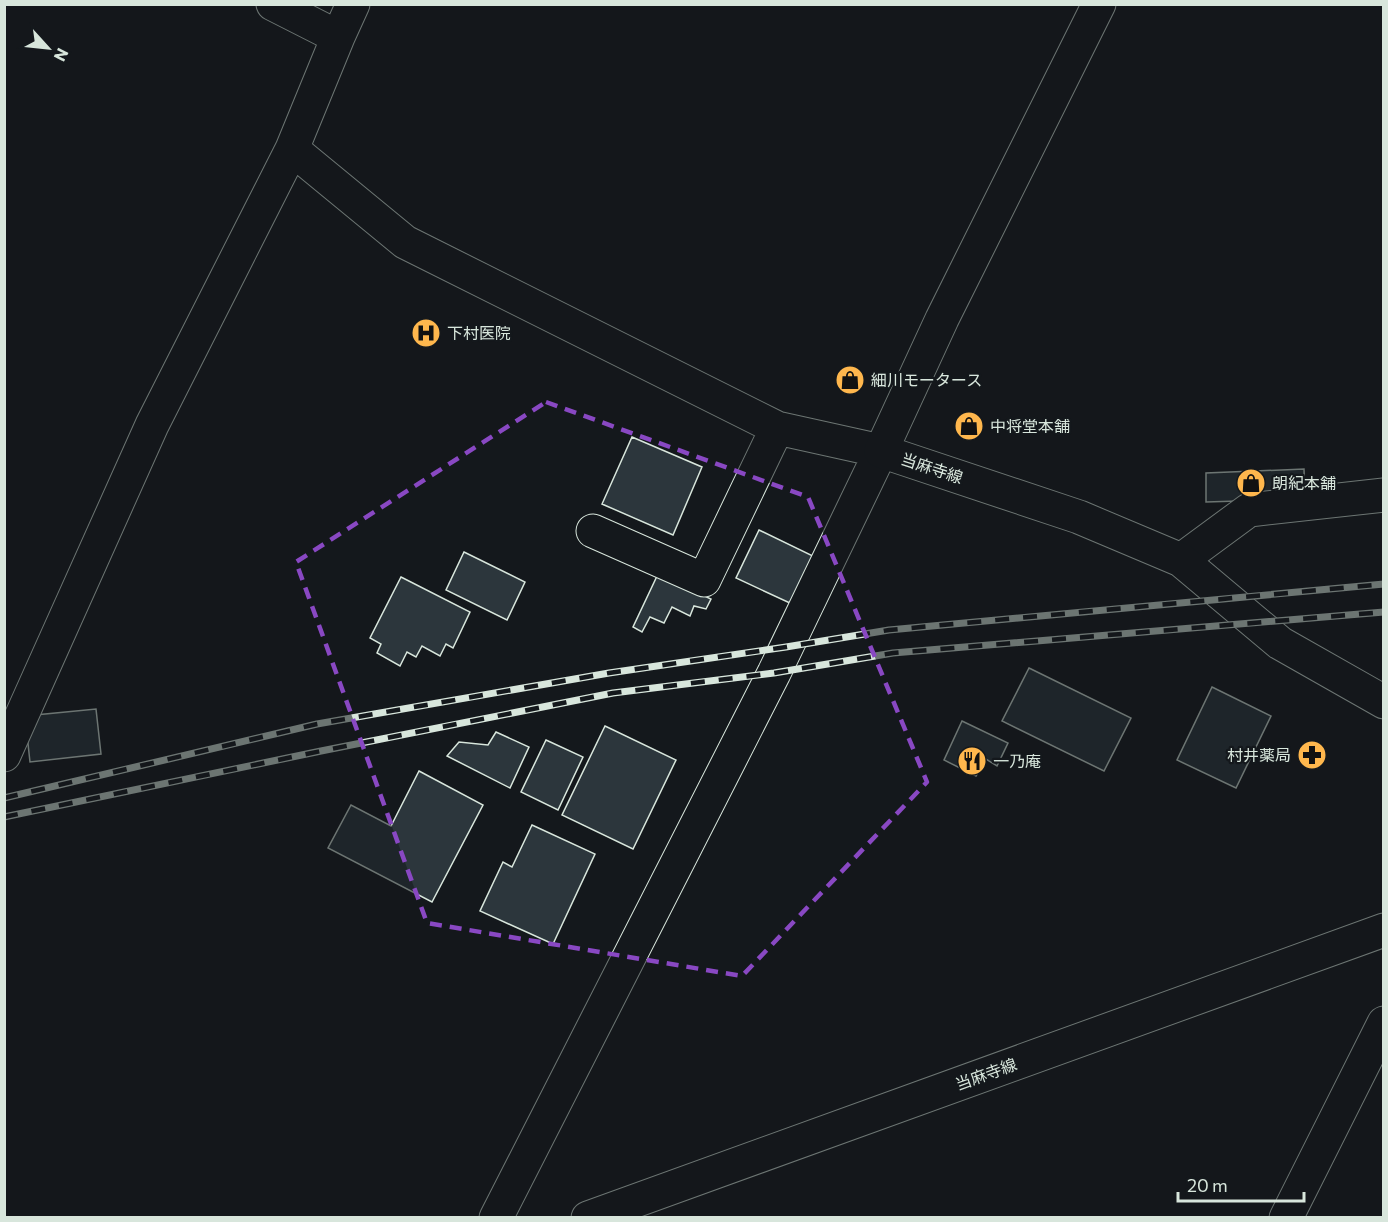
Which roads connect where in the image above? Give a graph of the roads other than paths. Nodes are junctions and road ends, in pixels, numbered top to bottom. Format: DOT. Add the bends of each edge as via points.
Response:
graph roads {
  1 [pos="273,4"];
  2 [pos="353,4"];
  3 [pos="1099,4"];
  4 [pos="338,37"];
  5 [pos="292,149"];
  6 [pos="777,428"];
  7 [pos="881,451"];
  8 [pos="1383,495"];
  9 [pos="593,531"];
  10 [pos="1181,560"];
  11 [pos="1383,702"];
  12 [pos="4,755"];
  13 [pos="1383,930"];
  14 [pos="1383,1023"];
  15 [pos="496,1218"];
  16 [pos="588,1218"];
  17 [pos="1286,1218"];
  1 -- 4 [label="street"];
  2 -- 4 [label="street"];
  3 -- 7 [label="street, 当麻寺線"];
  4 -- 5 [label="street"];
  5 -- 6 [label="street" via="405,242"];
  5 -- 12 [label="street" via="152,425"];
  6 -- 7 [label="street"];
  6 -- 9 [label="street" via="704,579"];
  7 -- 10 [label="street, 当麻寺線" via="1079,517"];
  7 -- 15 [label="street" via="774,673"];
  8 -- 10 [label="street" via="1249,510"];
  10 -- 11 [label="street, 当麻寺線" via="1280,644"];
  13 -- 16 [label="street, 当麻寺線"];
  14 -- 17 [label="street"];
}
